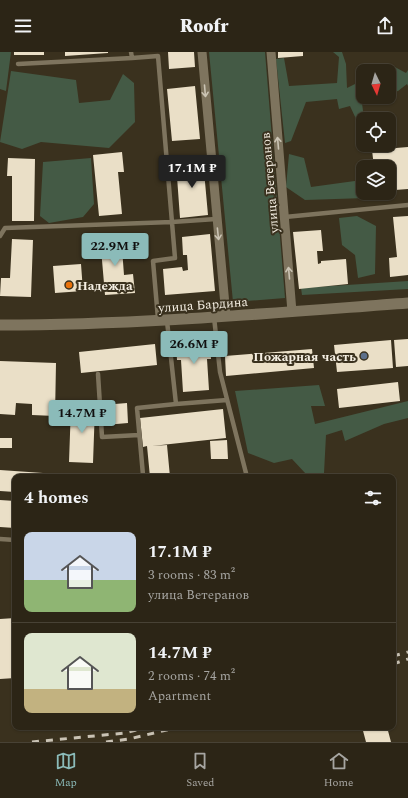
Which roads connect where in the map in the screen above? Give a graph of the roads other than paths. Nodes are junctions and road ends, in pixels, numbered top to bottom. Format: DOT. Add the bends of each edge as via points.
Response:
graph roads {
  1 [pos="131,52"];
  2 [pos="202,52"];
  3 [pos="271,52"];
  4 [pos="132,58"];
  5 [pos="18,64"];
  6 [pos="408,205"];
  7 [pos="285,217"];
  8 [pos="216,219"];
  9 [pos="172,222"];
  10 [pos="0,236"];
  11 [pos="408,303"];
  12 [pos="292,312"];
  13 [pos="226,316"];
  14 [pos="214,317"];
  15 [pos="162,321"];
  16 [pos="0,325"];
  17 [pos="98,374"];
  18 [pos="227,400"];
  19 [pos="176,404"];
  20 [pos="139,435"];
  21 [pos="143,474"];
  22 [pos="247,474"];
  23 [pos="0,539"];
  24 [pos="12,540"];
  1 -- 4 [label="lane"];
  2 -- 8 [label="street, one-way"];
  7 -- 3 [label="street, улица Ветеранов, one-way"];
  4 -- 5 [label="lane"];
  4 -- 9 [label="lane" via="158,56"];
  6 -- 7 [label="lane"];
  12 -- 7 [label="street, улица Ветеранов, one-way"];
  8 -- 9 [label="lane"];
  8 -- 13 [label="street, one-way"];
  9 -- 10 [label="lane" via="5,228"];
  9 -- 15 [label="lane" via="175,258 153,261"];
  11 -- 12 [label="street, улица Бардина"];
  12 -- 13 [label="street, улица Бардина"];
  13 -- 14 [label="street, улица Бардина"];
  14 -- 15 [label="street, улица Бардина"];
  14 -- 18 [label="lane" via="220,372"];
  15 -- 16 [label="street, улица Бардина"];
  15 -- 19 [label="lane"];
  17 -- 20 [label="lane" via="102,437"];
  18 -- 19 [label="lane"];
  18 -- 22 [label="lane"];
  19 -- 20 [label="lane" via="137,408"];
  20 -- 21 [label="lane"];
  23 -- 24 [label="lane"];
}
